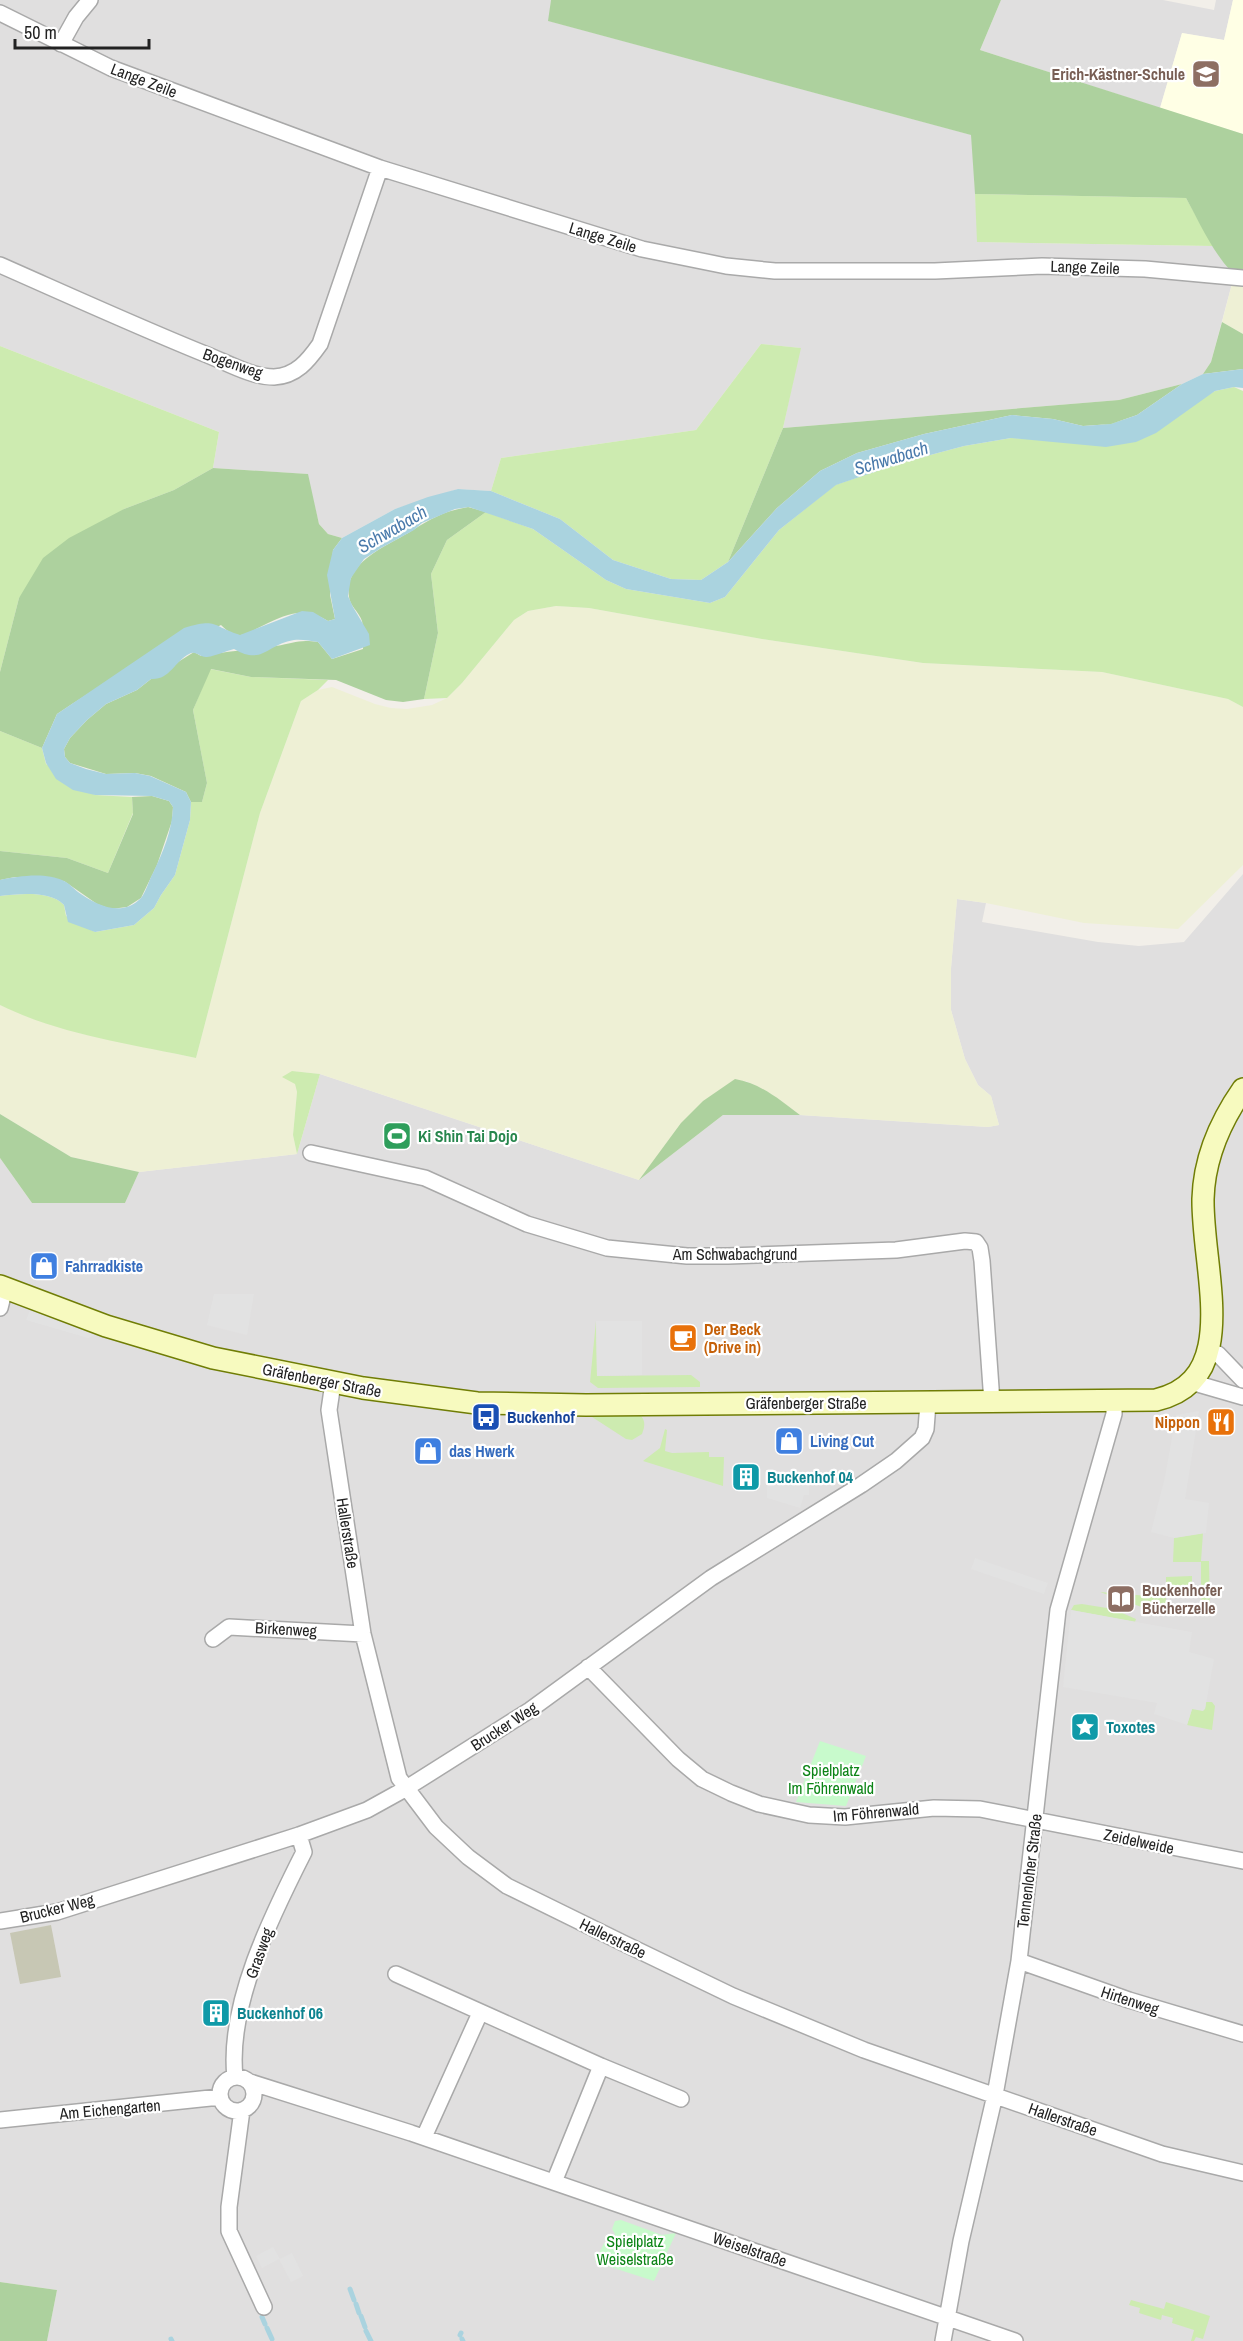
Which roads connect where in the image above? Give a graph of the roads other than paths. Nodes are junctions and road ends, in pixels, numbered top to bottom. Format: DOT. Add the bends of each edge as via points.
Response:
graph roads {
  1 [pos="90,0"];
  2 [pos="0,13"];
  3 [pos="61,44"];
  4 [pos="380,168"];
  5 [pos="0,265"];
  6 [pos="1243,278"];
  7 [pos="1243,1089"];
  8 [pos="311,1153"];
  9 [pos="2,1294"];
  10 [pos="1218,1354"];
  11 [pos="1243,1380"];
  12 [pos="333,1383"];
  13 [pos="1198,1384"];
  14 [pos="1243,1398"];
  15 [pos="992,1402"];
  16 [pos="1114,1402"];
  17 [pos="928,1403"];
  18 [pos="363,1634"];
  19 [pos="213,1639"];
  20 [pos="588,1667"];
  21 [pos="405,1789"];
  22 [pos="1036,1819"];
  23 [pos="299,1835"];
  24 [pos="1243,1861"];
  25 [pos="0,1921"];
  26 [pos="1019,1961"];
  27 [pos="396,1974"];
  28 [pos="480,2013"];
  29 [pos="1243,2034"];
  30 [pos="601,2066"];
  31 [pos="235,2077"];
  32 [pos="250,2082"];
  33 [pos="995,2095"];
  34 [pos="220,2097"];
  35 [pos="681,2099"];
  36 [pos="242,2110"];
  37 [pos="0,2120"];
  38 [pos="424,2137"];
  39 [pos="1243,2173"];
  40 [pos="554,2182"];
  41 [pos="264,2307"];
  42 [pos="946,2317"];
  43 [pos="943,2341"];
  44 [pos="1015,2341"];
  1 -- 3 [label="street"];
  2 -- 3 [label="street, Lange Zeile"];
  3 -- 4 [label="street, Lange Zeile" via="111,68"];
  4 -- 5 [label="street, Bogenweg" via="320,344 306,364 274,377 158,335"];
  4 -- 6 [label="street, Lange Zeile" via="642,249 726,266 812,273 1042,266 1145,269"];
  7 -- 10 [label="main road, Gräfenberger Straße" via="1215,1139 1204,1194 1207,1242 1221,1324"];
  8 -- 15 [label="street, Am Schwabachgrund" via="425,1178 527,1224 607,1248 728,1256 896,1250 976,1242 982,1261"];
  9 -- 12 [label="main road, Gräfenberger Straße" via="213,1358"];
  10 -- 11 [label="street"];
  10 -- 13 [label="main road, Gräfenberger Straße" via="1212,1369"];
  12 -- 17 [label="main road, Gräfenberger Straße" via="486,1404"];
  12 -- 18 [label="street, Hallerstraße" via="329,1410"];
  13 -- 14 [label="street"];
  13 -- 16 [label="main road, Gräfenberger Straße" via="1168,1398"];
  15 -- 16 [label="main road, Gräfenberger Straße"];
  15 -- 17 [label="main road, Gräfenberger Straße"];
  16 -- 22 [label="street, Tennenloher Straße" via="1114,1414 1058,1610"];
  17 -- 20 [label="street, Brucker Weg" via="922,1438 896,1461 711,1578"];
  18 -- 19 [label="street, Birkenweg" via="229,1626"];
  18 -- 21 [label="street, Hallerstraße"];
  20 -- 21 [label="street, Brucker Weg" via="530,1710"];
  20 -- 22 [label="street, Im Föhrenwald" via="702,1779 759,1804 833,1817 950,1807"];
  21 -- 23 [label="street, Brucker Weg" via="367,1810"];
  21 -- 33 [label="street, Hallerstraße" via="460,1850 507,1886 733,1996 864,2050"];
  22 -- 24 [label="street, Zeidelweide"];
  22 -- 26 [label="street, Tennenloher Straße"];
  23 -- 25 [label="street, Brucker Weg" via="57,1912"];
  23 -- 31 [label="street, Grasweg" via="304,1852 269,1924 244,1996 233,2056"];
  26 -- 29 [label="street, Hirtenweg"];
  26 -- 33 [label="street, Tennenloher Straße"];
  27 -- 28 [label="street"];
  28 -- 30 [label="street"];
  28 -- 38 [label="street"];
  30 -- 35 [label="street"];
  30 -- 40 [label="street"];
  31 -- 32 [label="street"];
  31 -- 34 [label="street" via="221,2086"];
  32 -- 36 [label="street" via="254,2098"];
  32 -- 38 [label="street, Weiselstraße"];
  33 -- 39 [label="street, Hallerstraße" via="1162,2154"];
  33 -- 42 [label="street, Tennenloher Straße"];
  34 -- 36 [label="street" via="231,2110"];
  34 -- 37 [label="street, Am Eichengarten"];
  36 -- 41 [label="street" via="229,2231"];
  38 -- 40 [label="street, Weiselstraße"];
  40 -- 42 [label="street, Weiselstraße"];
  42 -- 43 [label="street, Tennenloher Straße"];
  42 -- 44 [label="street, Weiselstraße"];
}
